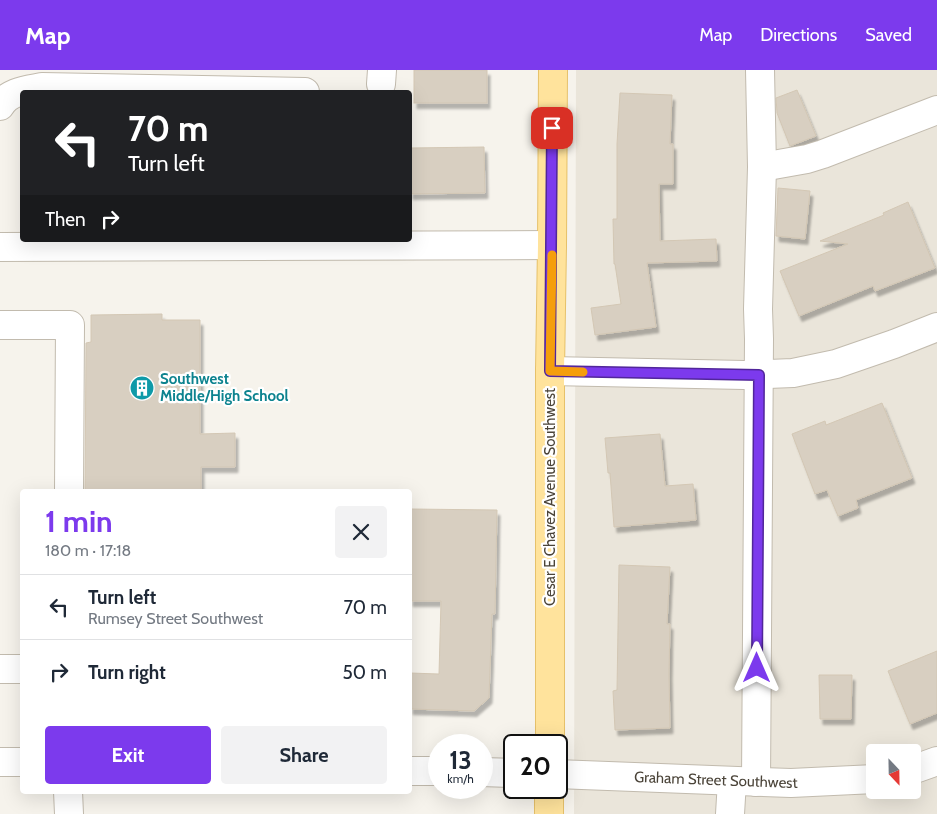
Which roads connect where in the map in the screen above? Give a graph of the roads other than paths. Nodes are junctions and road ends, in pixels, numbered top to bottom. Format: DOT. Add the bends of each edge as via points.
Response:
graph roads {
  1 [pos="553,70"];
  2 [pos="760,70"];
  3 [pos="27,90"];
  4 [pos="174,90"];
  5 [pos="20,91"];
  6 [pos="0,106"];
  7 [pos="937,110"];
  8 [pos="762,167"];
  9 [pos="552,245"];
  10 [pos="0,248"];
  11 [pos="0,325"];
  12 [pos="937,327"];
  13 [pos="550,371"];
  14 [pos="759,375"];
  15 [pos="69,489"];
  16 [pos="0,669"];
  17 [pos="20,669"];
  18 [pos="550,734"];
  19 [pos="937,761"];
  20 [pos="0,762"];
  21 [pos="20,762"];
  22 [pos="921,767"];
  23 [pos="412,771"];
  24 [pos="428,771"];
  25 [pos="568,774"];
  26 [pos="866,780"];
  27 [pos="744,781"];
  28 [pos="68,794"];
  29 [pos="549,799"];
  30 [pos="69,814"];
  31 [pos="550,814"];
  32 [pos="730,814"];
  1 -- 9 [label="main road, Cesar E Chavez Avenue Southwest"];
  2 -- 8 [label="street"];
  3 -- 4 [label="street"];
  5 -- 6 [label="street"];
  7 -- 8 [label="street" via="823,154"];
  8 -- 14 [label="street"];
  9 -- 10 [label="street"];
  9 -- 13 [label="main road, Cesar E Chavez Avenue Southwest"];
  11 -- 15 [label="street" via="70,325"];
  12 -- 14 [label="street" via="836,364 793,373"];
  13 -- 14 [label="street"];
  13 -- 18 [label="main road, Cesar E Chavez Avenue Southwest"];
  14 -- 27 [label="street"];
  16 -- 17 [label="street"];
  19 -- 22 [label="street"];
  20 -- 21 [label="street"];
  23 -- 24 [label="street"];
  25 -- 27 [label="street, Graham Street Southwest"];
  26 -- 27 [label="street, Graham Street Southwest"];
  27 -- 32 [label="street"];
  28 -- 30 [label="street"];
  29 -- 31 [label="main road"];
}
